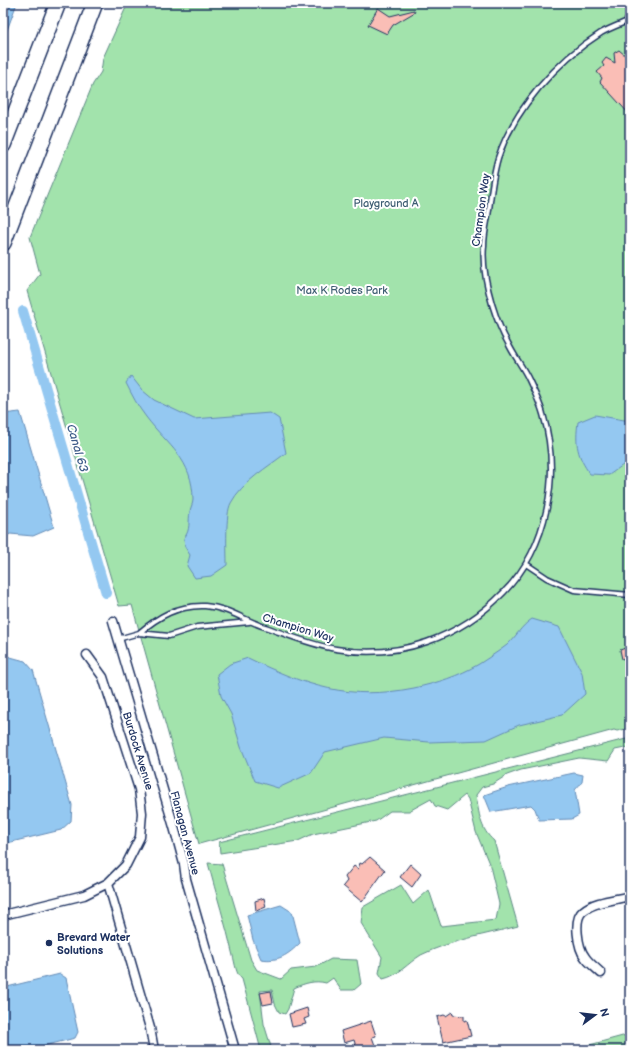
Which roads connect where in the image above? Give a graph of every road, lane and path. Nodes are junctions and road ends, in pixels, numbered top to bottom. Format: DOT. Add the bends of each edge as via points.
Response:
graph roads {
  1 [pos="58,3"];
  2 [pos="95,3"];
  3 [pos="630,20"];
  4 [pos="3,145"];
  5 [pos="3,243"];
  6 [pos="526,564"];
  7 [pos="630,595"];
  8 [pos="113,621"];
  9 [pos="250,622"];
  10 [pos="139,633"];
  11 [pos="118,638"];
  12 [pos="87,655"];
  13 [pos="108,883"];
  14 [pos="630,896"];
  15 [pos="3,915"];
  16 [pos="601,973"];
  17 [pos="154,1050"];
  18 [pos="235,1050"];
  1 -- 4 [label="highway"];
  2 -- 5 [label="highway"];
  3 -- 6 [label="lane, Champion Way" via="601,33 546,78 516,120 499,156 493,180 483,249 492,303 501,329 527,376 543,414 550,453 549,496 538,539"];
  6 -- 7 [label="lane" via="547,578 574,590"];
  6 -- 9 [label="lane, Champion Way" via="504,592 479,615 456,630 428,643 398,650 371,652 336,649"];
  8 -- 11 [label="street, Flanagan Avenue"];
  9 -- 10 [label="lane, Champion Way" via="197,627 170,636"];
  9 -- 10 [label="lane, Champion Way" via="236,613 218,608 190,607 155,619"];
  10 -- 11 [label="lane, Champion Way"];
  11 -- 18 [label="street, Flanagan Avenue"];
  12 -- 13 [label="street, Burdock Avenue" via="103,677 140,789 140,837 126,865"];
  13 -- 15 [label="street, Burdock Avenue" via="84,894"];
  13 -- 17 [label="street"];
  14 -- 16 [label="street" via="590,906 577,920 577,931 584,956"];
}
